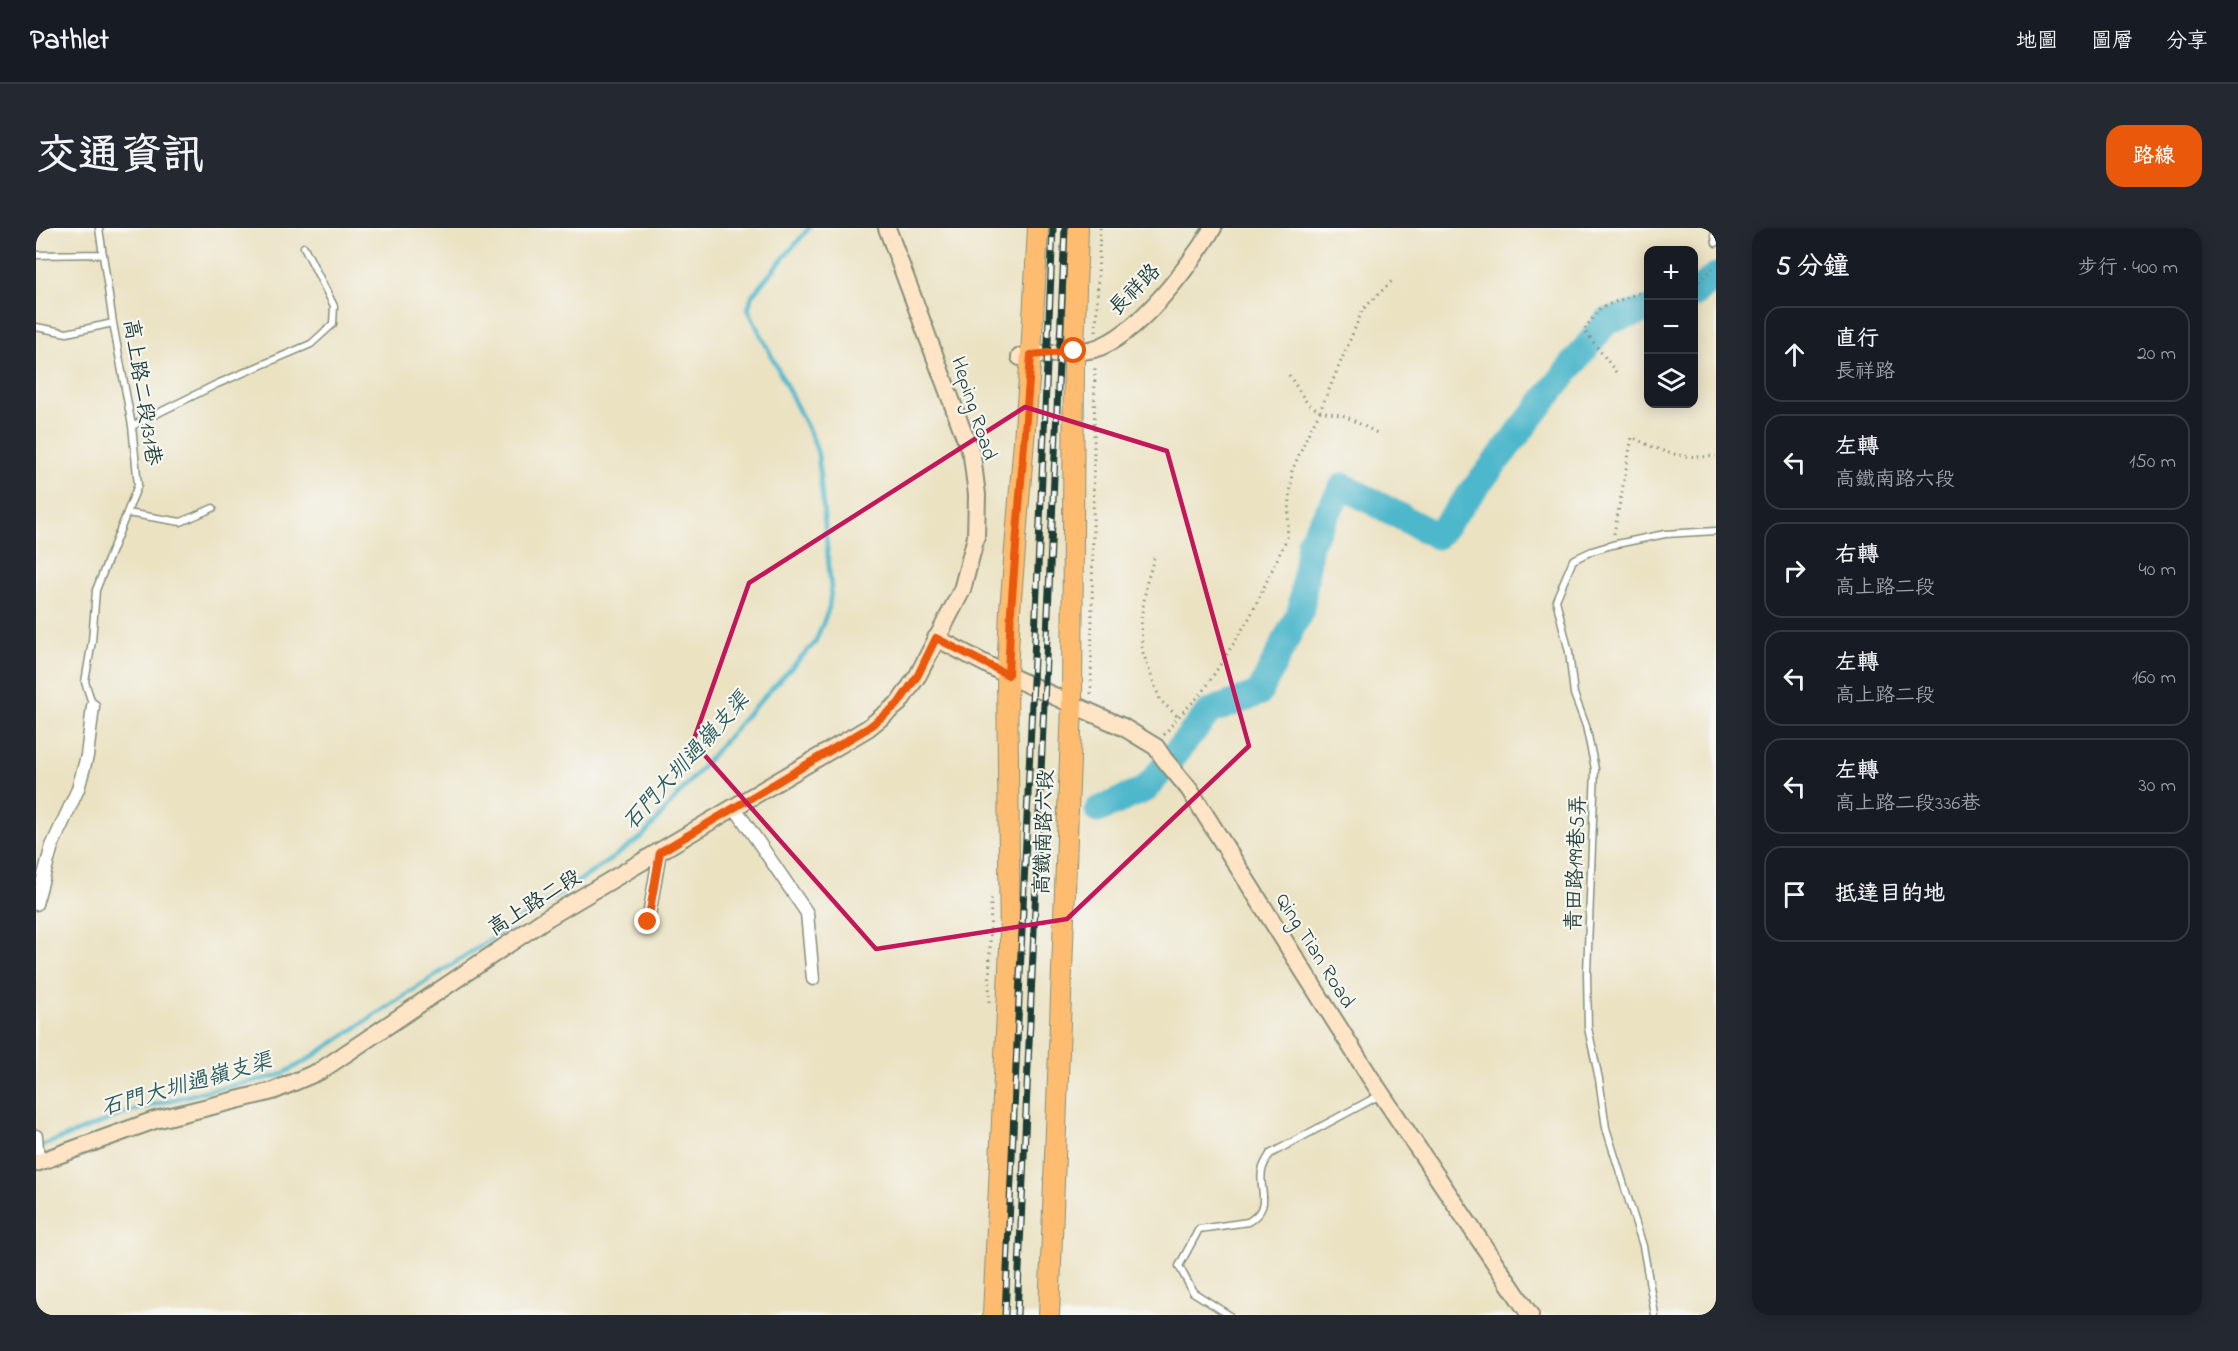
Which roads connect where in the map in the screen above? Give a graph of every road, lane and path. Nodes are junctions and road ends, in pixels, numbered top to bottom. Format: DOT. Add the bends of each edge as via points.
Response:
graph roads {
  1 [pos="99,228"];
  2 [pos="887,228"];
  3 [pos="1038,228"];
  4 [pos="1078,228"];
  5 [pos="1213,228"];
  6 [pos="1714,228"];
  7 [pos="1716,243"];
  8 [pos="304,247"];
  9 [pos="103,254"];
  10 [pos="36,255"];
  11 [pos="1716,265"];
  12 [pos="1392,280"];
  13 [pos="1698,283"];
  14 [pos="1644,293"];
  15 [pos="113,323"];
  16 [pos="36,327"];
  17 [pos="1074,351"];
  18 [pos="1025,356"];
  19 [pos="1616,372"];
  20 [pos="1289,375"];
  21 [pos="1320,411"];
  22 [pos="132,426"];
  23 [pos="1378,434"];
  24 [pos="1716,456"];
  25 [pos="213,508"];
  26 [pos="127,513"];
  27 [pos="1716,531"];
  28 [pos="1612,545"];
  29 [pos="1154,558"];
  30 [pos="936,638"];
  31 [pos="1008,675"];
  32 [pos="1072,705"];
  33 [pos="93,706"];
  34 [pos="1178,717"];
  35 [pos="1160,753"];
  36 [pos="735,808"];
  37 [pos="660,852"];
  38 [pos="36,904"];
  39 [pos="648,922"];
  40 [pos="813,979"];
  41 [pos="1381,1094"];
  42 [pos="36,1137"];
  43 [pos="37,1161"];
  44 [pos="993,1315"];
  45 [pos="1048,1315"];
  46 [pos="1229,1315"];
  47 [pos="1530,1315"];
  48 [pos="1655,1315"];
  1 -- 9 [label="lane, 高上路二段131巷"];
  2 -- 30 [label="street, Heping Road" via="972,456 977,495 976,537 962,590"];
  3 -- 18 [label="main road, 高鐵南路六段"];
  4 -- 17 [label="main road, 高鐵南路六段"];
  5 -- 17 [label="street, 長祥路" via="1163,296 1133,327 1095,348"];
  6 -- 7 [label="lane"];
  8 -- 22 [label="lane" via="334,306 333,324 311,344"];
  9 -- 10 [label="lane"];
  9 -- 15 [label="lane, 高上路二段131巷"];
  11 -- 13 [label="path"];
  12 -- 21 [label="path" via="1363,309"];
  14 -- 19 [label="path" via="1600,308 1584,330"];
  15 -- 16 [label="lane" via="67,333"];
  15 -- 22 [label="lane, 高上路二段131巷"];
  17 -- 18 [label="street, 長祥路"];
  17 -- 32 [label="main road, 高鐵南路六段"];
  18 -- 31 [label="main road, 高鐵南路六段"];
  20 -- 21 [label="path" via="1307,403"];
  21 -- 23 [label="path" via="1345,416"];
  21 -- 34 [label="path" via="1293,471 1287,538 1275,566 1225,658 1203,692"];
  22 -- 26 [label="lane, 高上路二段131巷" via="138,485"];
  24 -- 28 [label="path" via="1697,458 1662,452 1632,437"];
  25 -- 26 [label="lane" via="181,522"];
  26 -- 33 [label="lane, 高上路二段131巷" via="96,590 85,682"];
  27 -- 28 [label="lane, 青田路199巷5弄" via="1665,534"];
  28 -- 48 [label="lane, 青田路199巷5弄" via="1573,560 1556,600 1574,694 1595,769 1588,1028 1606,1128 1643,1246"];
  29 -- 34 [label="path" via="1141,620 1142,650 1160,700"];
  30 -- 31 [label="street"];
  30 -- 36 [label="street, 高上路二段" via="898,704 868,728"];
  31 -- 32 [label="street, Qing Tian Road"];
  31 -- 44 [label="main road, 高鐵南路六段" via="1010,957"];
  32 -- 35 [label="street, Qing Tian Road" via="1123,726"];
  32 -- 45 [label="main road, 高鐵南路六段"];
  33 -- 38 [label="street, 高上路二段131巷" via="78,789 52,846"];
  34 -- 35 [label="path"];
  35 -- 41 [label="street, Qing Tian Road" via="1189,789"];
  36 -- 37 [label="street, 高上路二段"];
  36 -- 40 [label="street" via="807,913"];
  37 -- 39 [label="street"];
  37 -- 43 [label="street, 高上路二段" via="547,918 320,1071 273,1091 155,1120"];
  41 -- 46 [label="lane" via="1270,1154 1261,1172 1265,1201 1254,1218 1199,1229 1179,1266 1192,1292"];
  41 -- 47 [label="street, Qing Tian Road"];
  42 -- 43 [label="street"];
}
